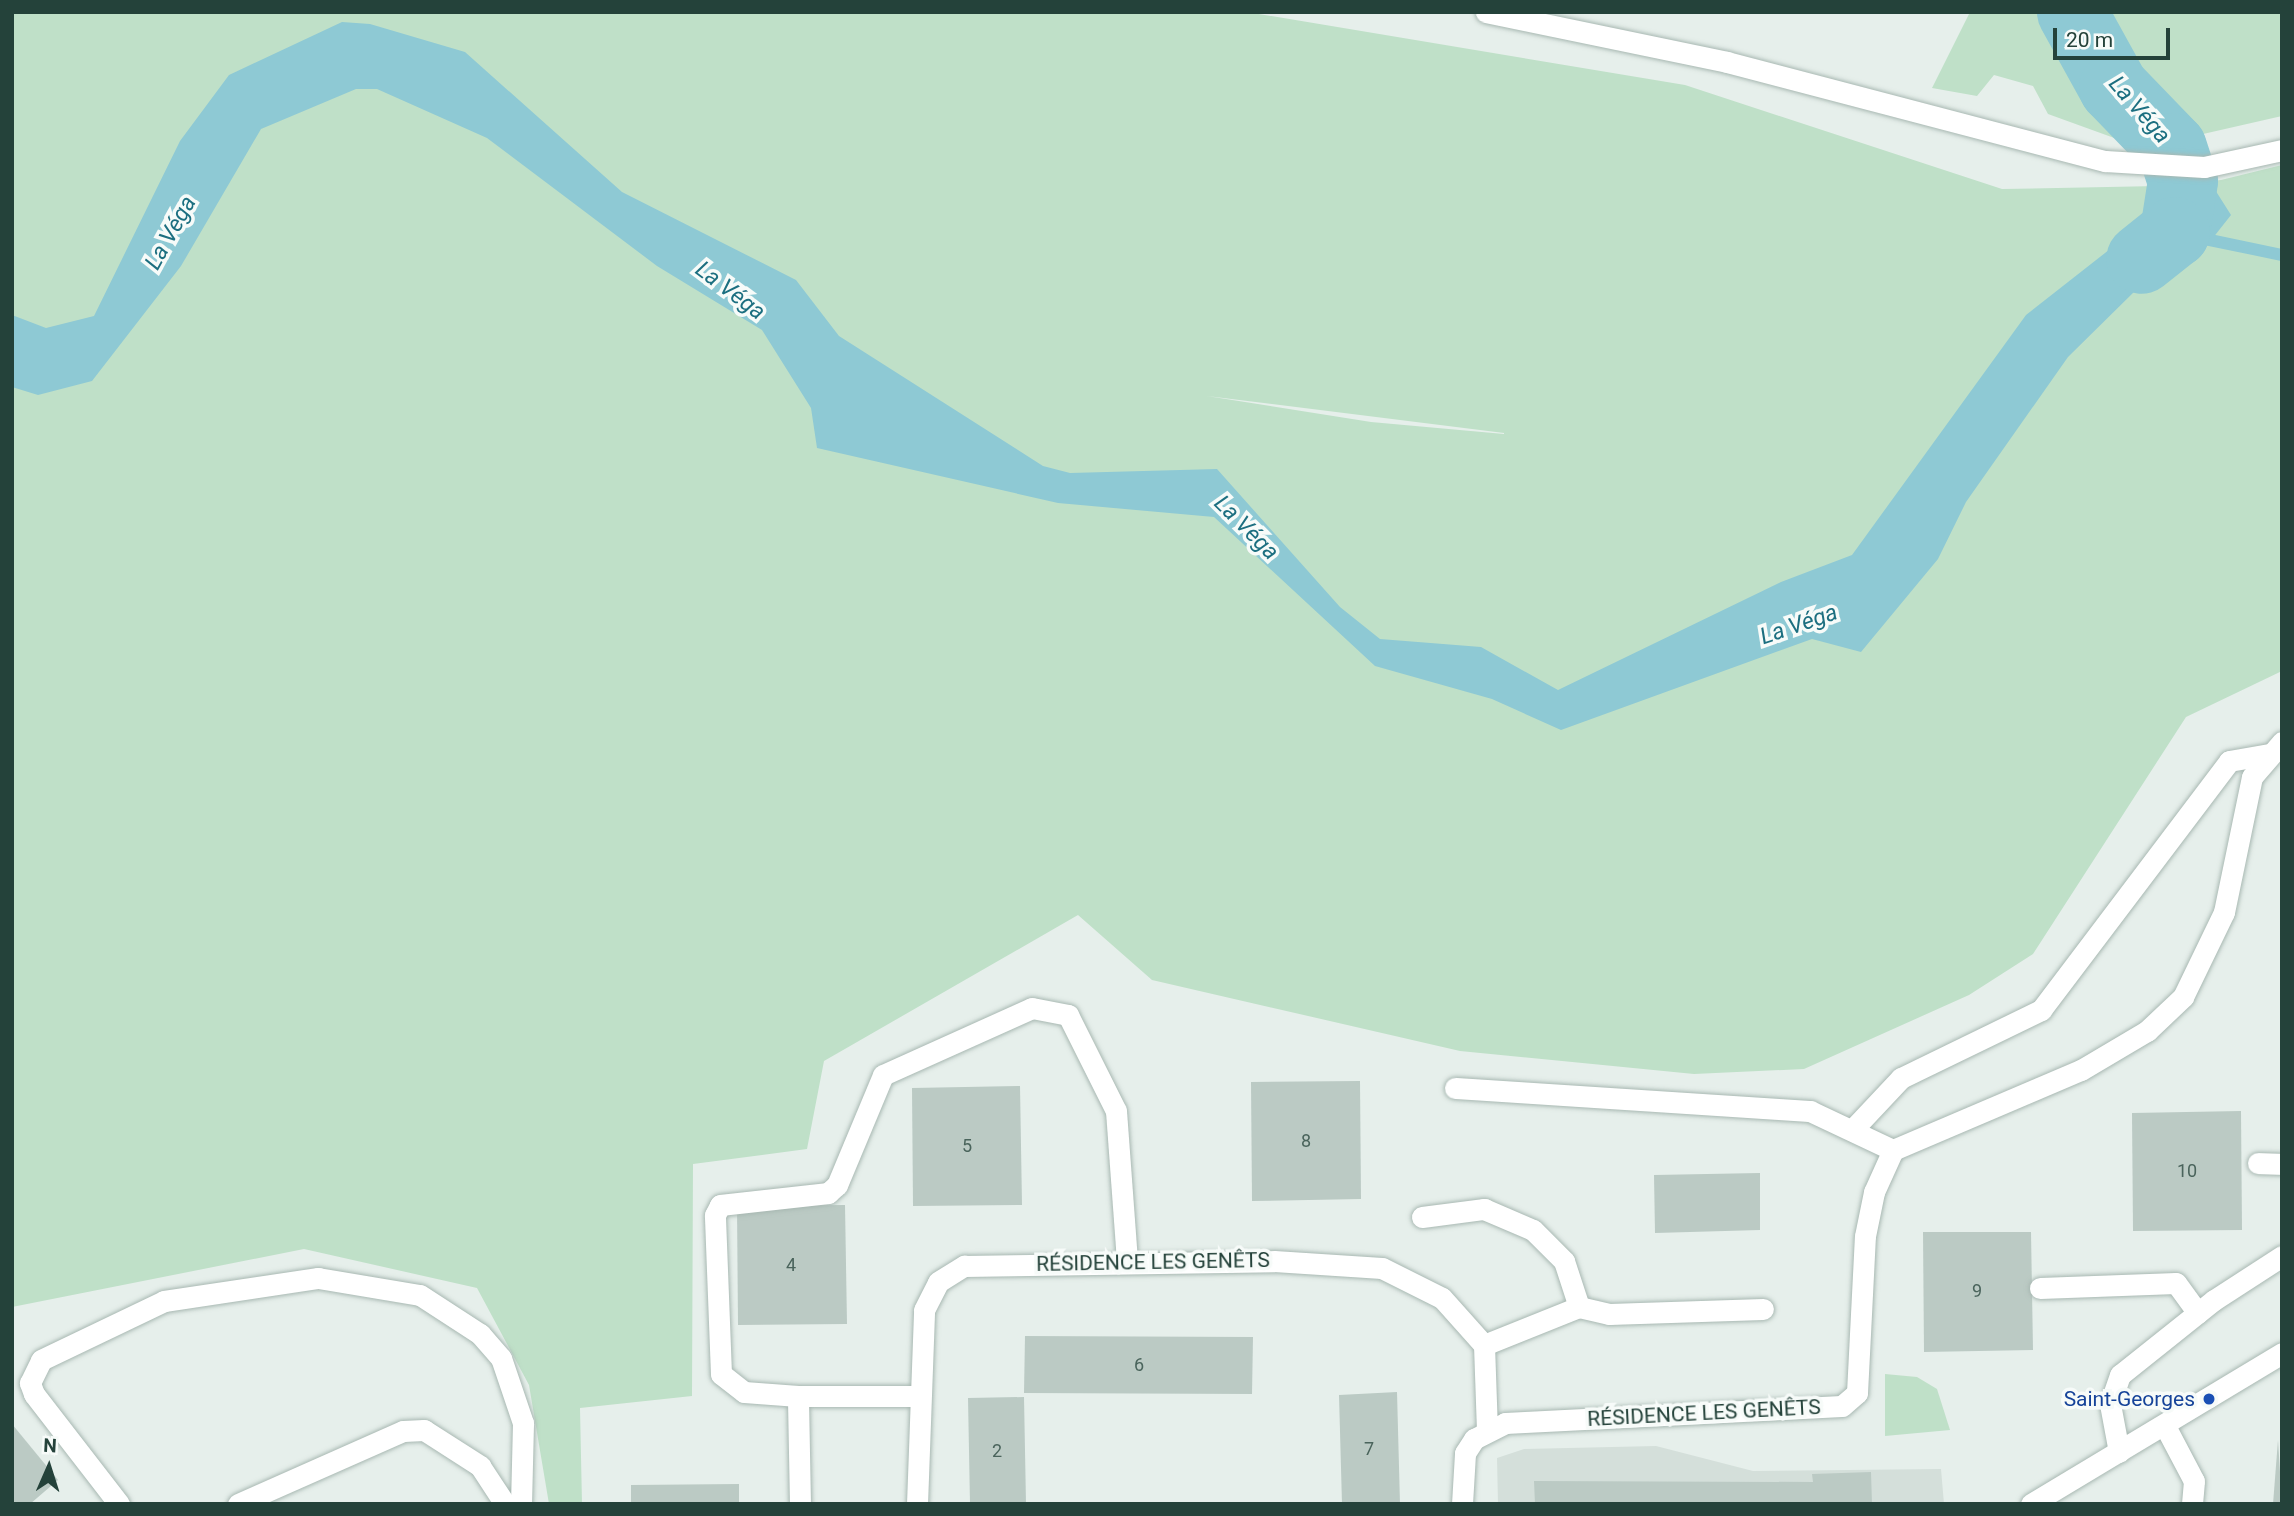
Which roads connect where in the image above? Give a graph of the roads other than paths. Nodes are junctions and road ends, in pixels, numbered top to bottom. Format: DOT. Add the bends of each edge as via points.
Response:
graph roads {
  1 [pos="1486,12"];
  2 [pos="2282,150"];
  3 [pos="2276,748"];
  4 [pos="1455,1088"];
  5 [pos="1854,1128"];
  6 [pos="1893,1150"];
  7 [pos="2258,1163"];
  8 [pos="2282,1164"];
  9 [pos="1422,1217"];
  10 [pos="2282,1256"];
  11 [pos="1127,1260"];
  12 [pos="2040,1288"];
  13 [pos="1578,1307"];
  14 [pos="1763,1309"];
  15 [pos="2198,1313"];
  16 [pos="1484,1345"];
  17 [pos="2282,1353"];
  18 [pos="23,1373"];
  19 [pos="798,1396"];
  20 [pos="917,1396"];
  21 [pos="2165,1426"];
  22 [pos="1487,1430"];
  23 [pos="2119,1452"];
  24 [pos="118,1504"];
  25 [pos="238,1504"];
  26 [pos="505,1504"];
  27 [pos="521,1504"];
  28 [pos="800,1504"];
  29 [pos="917,1504"];
  30 [pos="1462,1504"];
  31 [pos="2031,1504"];
  32 [pos="2192,1504"];
  1 -- 2 [label="street" via="1727,62 2053,150 2204,167"];
  3 -- 5 [label="street" via="2229,761 2041,1010 1901,1078"];
  3 -- 6 [label="street" via="2252,777 2224,912 2183,997 2147,1031 2081,1070"];
  4 -- 5 [label="street" via="1810,1111"];
  5 -- 6 [label="street"];
  6 -- 22 [label="street, RÉSIDENCE LES GENÊTS" via="1874,1192 1865,1236 1857,1393 1842,1406 1505,1423"];
  7 -- 8 [label="street"];
  9 -- 13 [label="street" via="1484,1209 1508,1215 1564,1261"];
  10 -- 15 [label="street"];
  11 -- 16 [label="street, RÉSIDENCE LES GENÊTS" via="1382,1268 1442,1298"];
  11 -- 19 [label="street" via="1116,1111 1068,1015 1032,1008 883,1075 837,1185 828,1193 720,1205 715,1228 720,1374 744,1392"];
  11 -- 20 [label="street, RÉSIDENCE LES GENÊTS" via="964,1266 938,1282 924,1310"];
  12 -- 15 [label="street" via="2176,1283"];
  13 -- 14 [label="street" via="1609,1314"];
  13 -- 16 [label="street"];
  15 -- 23 [label="street" via="2120,1375 2112,1389"];
  16 -- 22 [label="street"];
  17 -- 21 [label="street"];
  18 -- 24 [label="street"];
  18 -- 27 [label="street" via="75,1341 164,1301 228,1288 318,1279 420,1295 457,1316 501,1358 523,1423"];
  19 -- 20 [label="street"];
  19 -- 28 [label="street"];
  20 -- 29 [label="street, RÉSIDENCE LES GENÊTS"];
  21 -- 23 [label="street"];
  21 -- 32 [label="street" via="2194,1481"];
  22 -- 30 [label="street" via="1465,1453"];
  23 -- 31 [label="street"];
  25 -- 26 [label="street" via="403,1431 424,1430 480,1466"];
}
